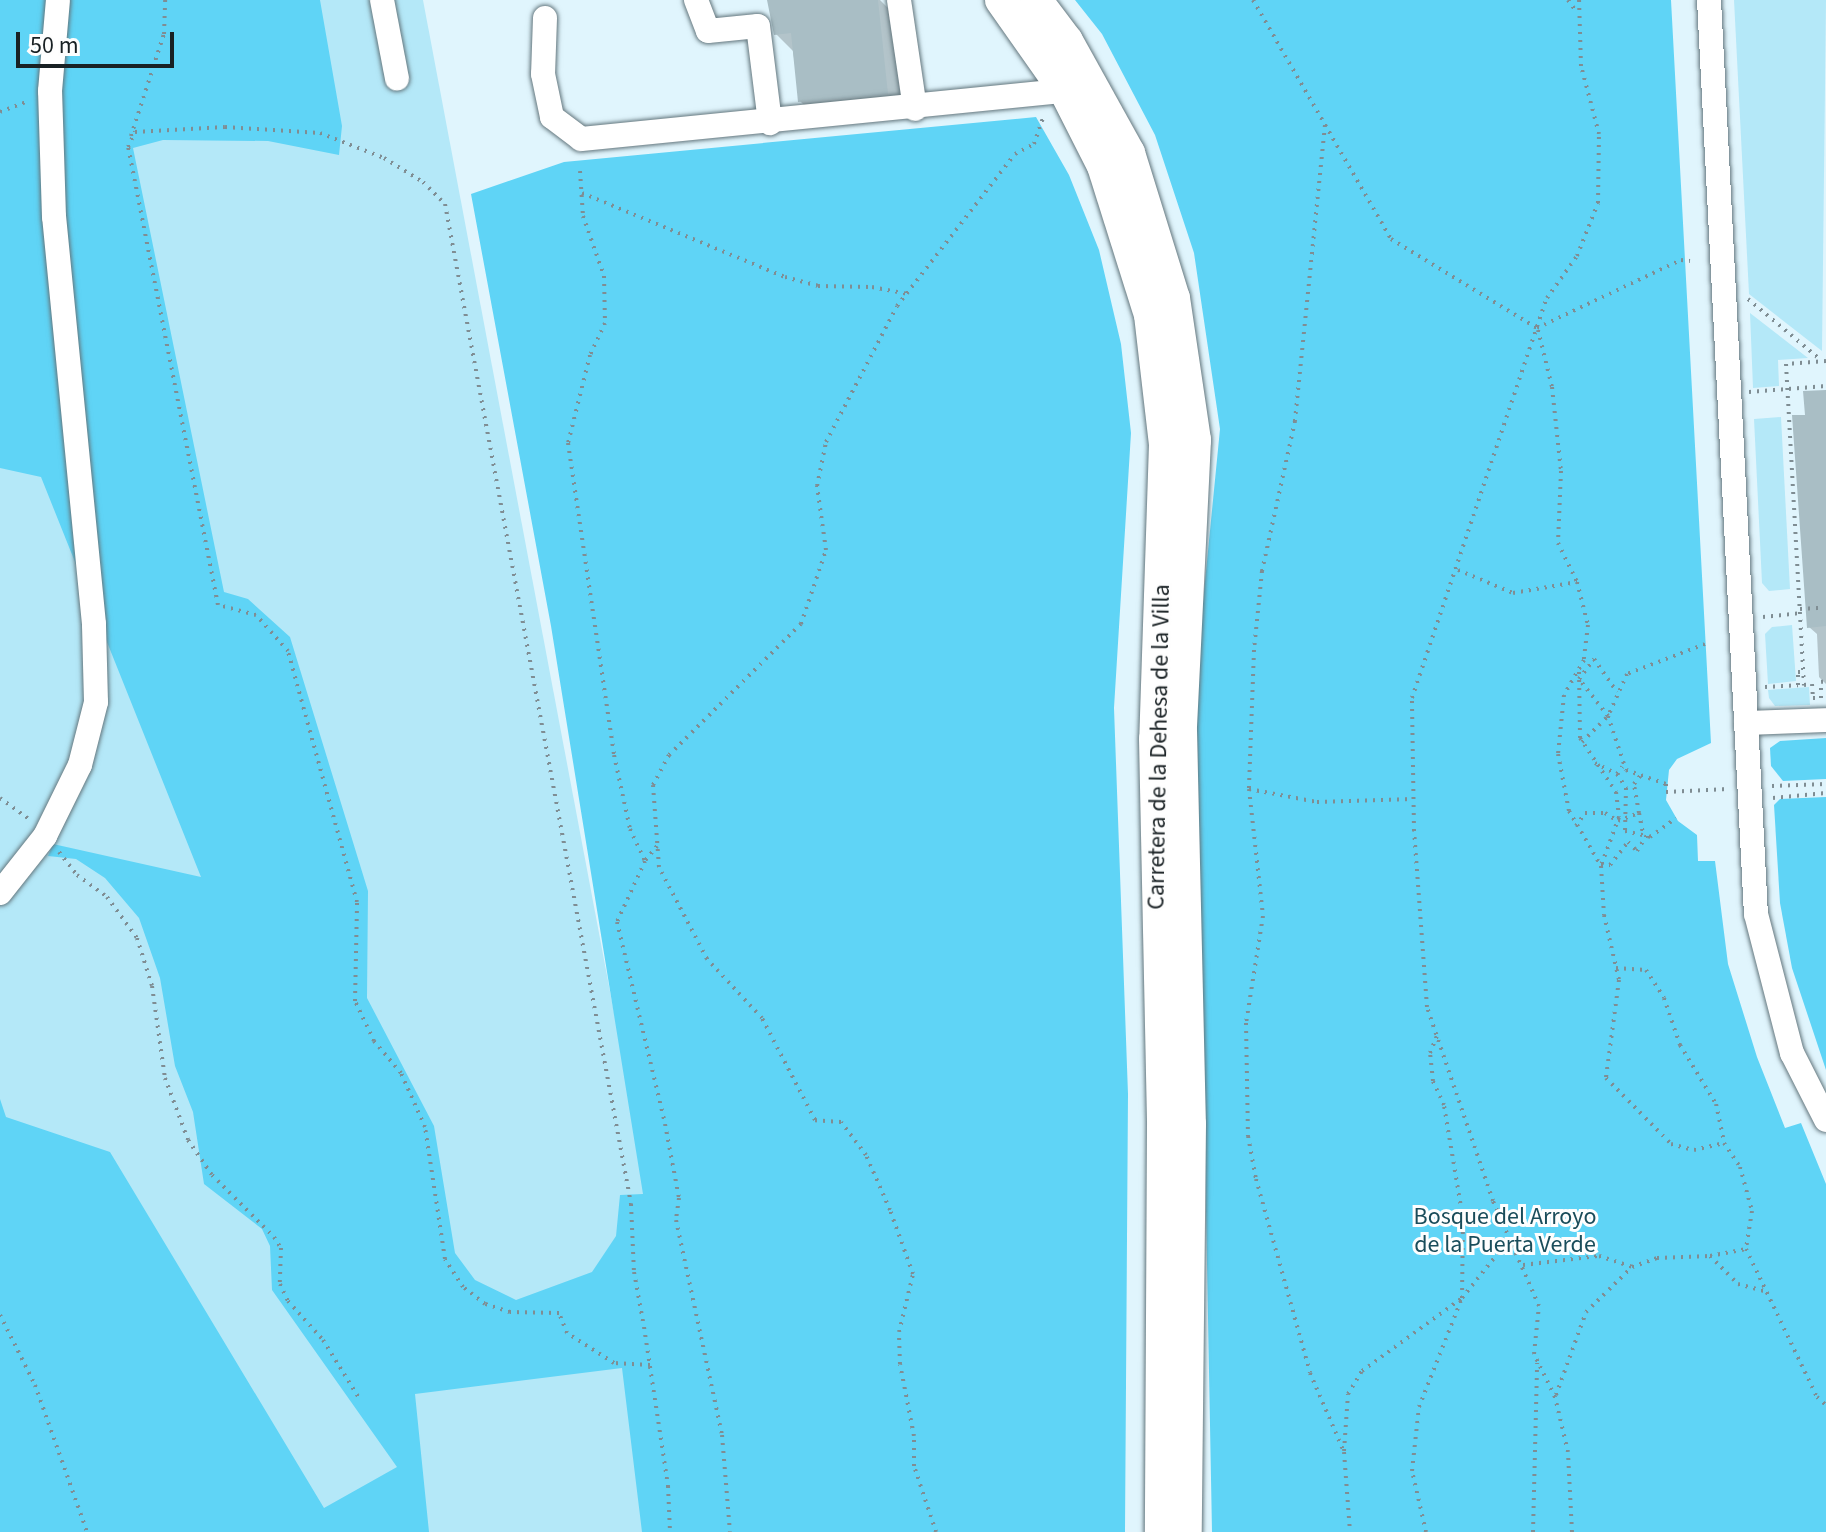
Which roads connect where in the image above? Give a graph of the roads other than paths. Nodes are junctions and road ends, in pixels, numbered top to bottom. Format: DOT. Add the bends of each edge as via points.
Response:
graph roads {
  1 [pos="58,0"];
  2 [pos="382,0"];
  3 [pos="696,0"];
  4 [pos="899,0"];
  5 [pos="993,0"];
  6 [pos="1001,0"];
  7 [pos="1036,0"];
  8 [pos="1709,0"];
  9 [pos="545,18"];
  10 [pos="1040,51"];
  11 [pos="397,79"];
  12 [pos="1055,102"];
  13 [pos="915,109"];
  14 [pos="770,123"];
  15 [pos="1826,719"];
  16 [pos="1746,723"];
  17 [pos="0,893"];
  18 [pos="1826,1120"];
  19 [pos="1161,1532"];
  20 [pos="1186,1532"];
  1 -- 17 [label="street" via="50,98 54,217 94,624 96,702 88,743 45,836"];
  2 -- 11 [label="street"];
  3 -- 14 [label="street" via="708,31 758,26"];
  4 -- 13 [label="street"];
  5 -- 10 [label="street"];
  6 -- 10 [label="main road, Carretera de la Dehesa de la Villa"];
  7 -- 20 [label="main road, Carretera de la Dehesa de la Villa" via="1067,41 1129,153 1174,298 1195,440 1181,731 1190,1124"];
  8 -- 16 [label="street"];
  9 -- 14 [label="street" via="543,74 552,117 581,139"];
  10 -- 12 [label="main road, Carretera de la Dehesa de la Villa"];
  12 -- 13 [label="street"];
  12 -- 19 [label="main road, Carretera de la Dehesa de la Villa" via="1103,166 1129,240 1150,315 1165,444 1155,739 1163,1125"];
  13 -- 14 [label="street"];
  15 -- 16 [label="street"];
  16 -- 18 [label="street" via="1756,914 1766,964 1792,1053"];
}
